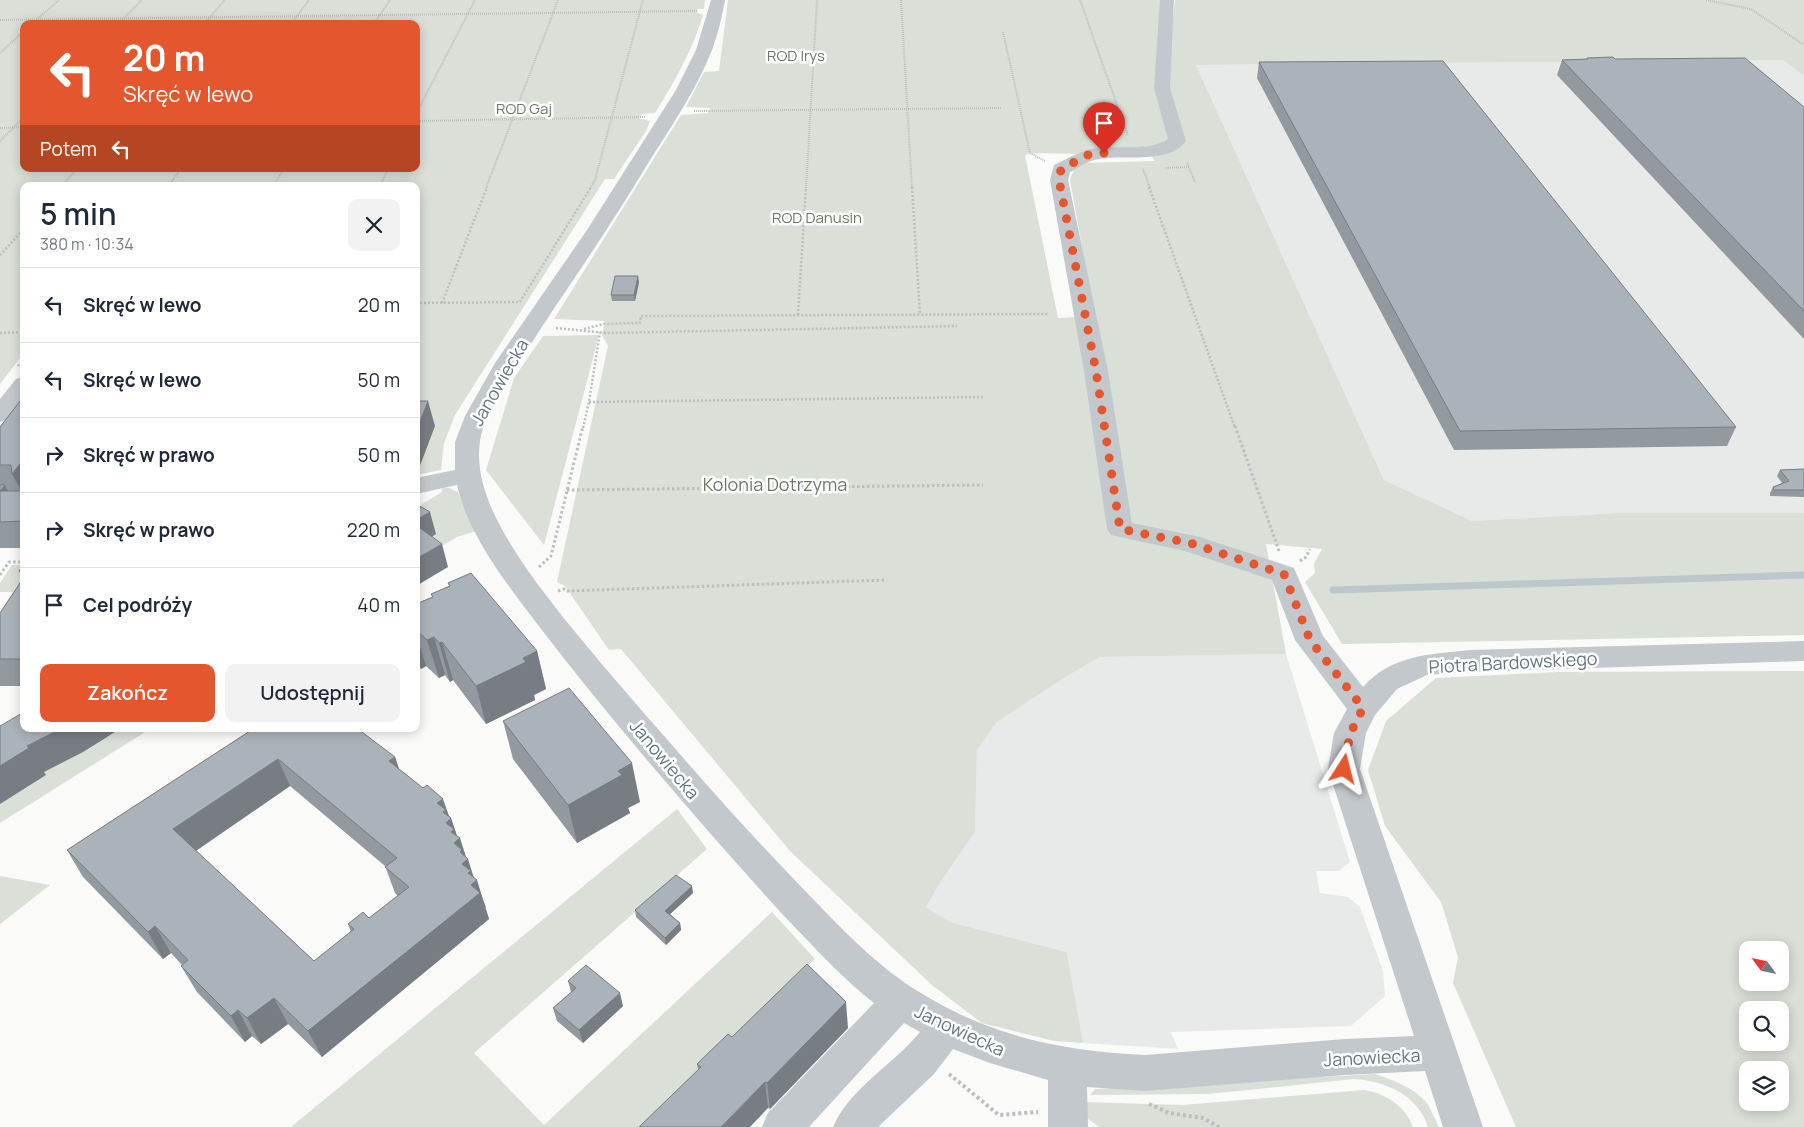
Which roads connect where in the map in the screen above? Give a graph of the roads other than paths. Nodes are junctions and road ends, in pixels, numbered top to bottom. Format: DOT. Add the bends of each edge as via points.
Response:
graph roads {
  1 [pos="718,0"];
  2 [pos="1167,0"];
  3 [pos="20,389"];
  4 [pos="0,415"];
  5 [pos="468,476"];
  6 [pos="420,485"];
  7 [pos="1804,651"];
  8 [pos="1363,708"];
  9 [pos="900,1001"];
  10 [pos="947,1028"];
  11 [pos="1439,1053"];
  12 [pos="1067,1068"];
  13 [pos="782,1127"];
  14 [pos="852,1127"];
  15 [pos="1068,1127"];
  16 [pos="1463,1127"];
  1 -- 5 [label="street, Janowiecka" via="705,48 690,78 610,211 490,391 469,434"];
  2 -- 8 [label="street" via="1162,88 1176,141 1150,150 1088,155 1061,169 1059,180 1096,371 1120,529 1190,543 1284,574 1310,640"];
  3 -- 4 [label="street"];
  5 -- 6 [label="street"];
  5 -- 9 [label="street, Janowiecka" via="477,506 504,558 574,651 721,826 832,943"];
  7 -- 8 [label="street, Piotra Bardowskiego" via="1423,665 1386,680"];
  8 -- 11 [label="street, Piotra Bardowskiego" via="1350,734 1344,769"];
  9 -- 10 [label="street, Janowiecka"];
  9 -- 13 [label="street"];
  10 -- 12 [label="street, Janowiecka" via="1008,1053"];
  10 -- 14 [label="street" via="920,1061"];
  11 -- 12 [label="street, Janowiecka" via="1145,1073"];
  11 -- 16 [label="street, Piotra Bardowskiego"];
  12 -- 15 [label="street"];
}
